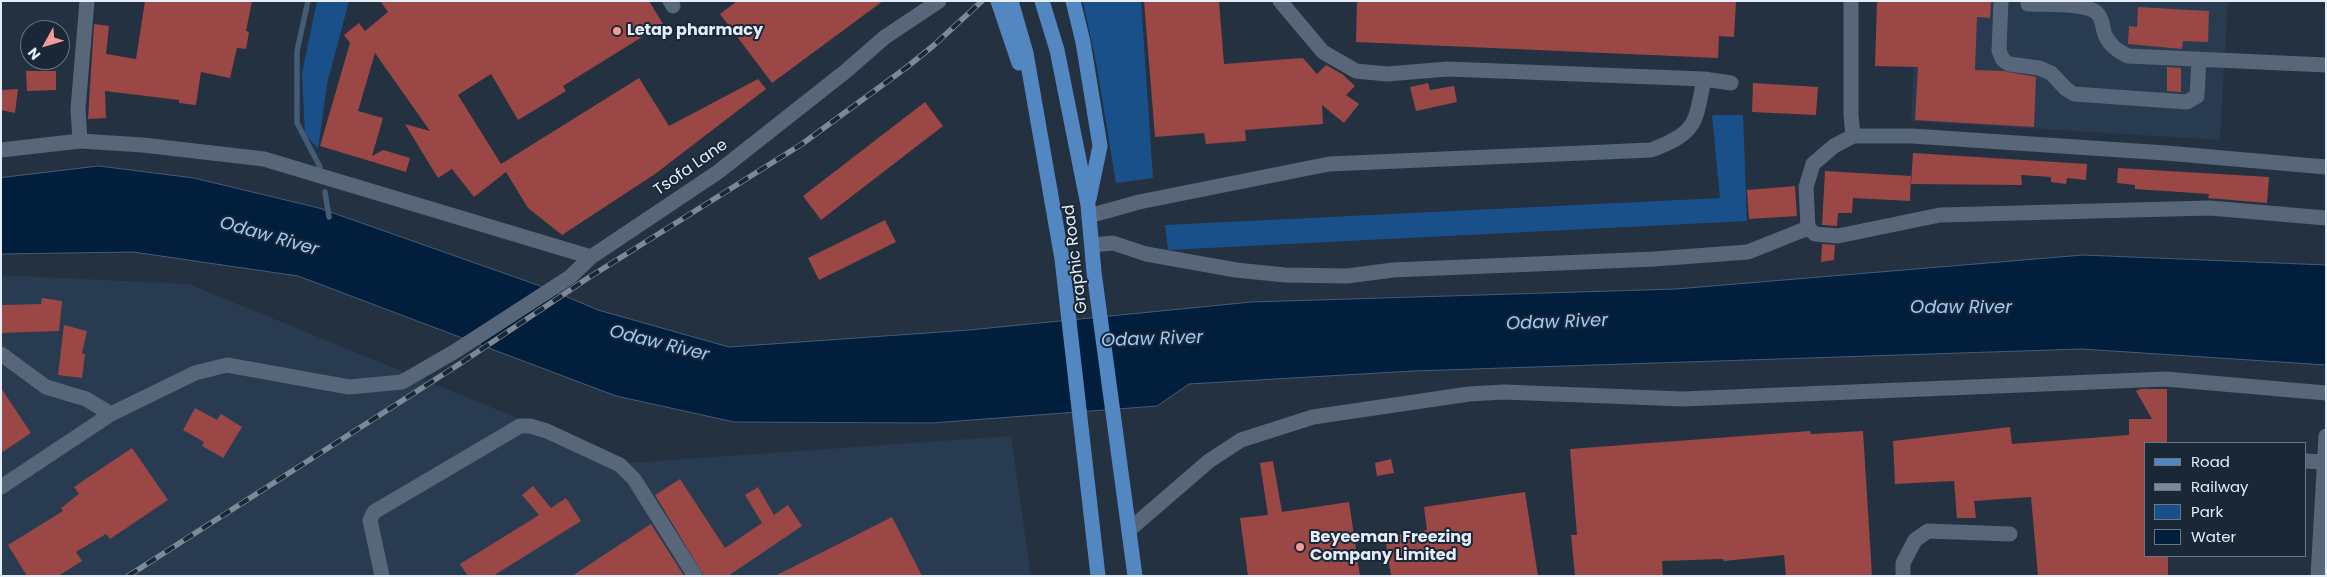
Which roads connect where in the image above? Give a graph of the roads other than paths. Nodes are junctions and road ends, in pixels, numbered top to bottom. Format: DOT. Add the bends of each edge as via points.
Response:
graph roads {
  1 [pos="87,1"];
  2 [pos="939,1"];
  3 [pos="998,1"];
  4 [pos="1011,1"];
  5 [pos="1042,1"];
  6 [pos="1073,1"];
  7 [pos="1280,1"];
  8 [pos="1852,1"];
  9 [pos="2001,1"];
  10 [pos="2028,4"];
  11 [pos="2199,59"];
  12 [pos="2326,65"];
  13 [pos="1704,79"];
  14 [pos="1731,83"];
  15 [pos="1853,136"];
  16 [pos="80,141"];
  17 [pos="1,150"];
  18 [pos="1046,161"];
  19 [pos="2326,167"];
  20 [pos="1088,211"];
  21 [pos="2326,218"];
  22 [pos="1808,228"];
  23 [pos="1092,245"];
  24 [pos="591,257"];
  25 [pos="1,354"];
  26 [pos="2326,393"];
  27 [pos="111,414"];
  28 [pos="2326,436"];
  29 [pos="2307,461"];
  30 [pos="2324,462"];
  31 [pos="1,486"];
  32 [pos="1129,530"];
  33 [pos="2010,534"];
  34 [pos="382,576"];
  35 [pos="696,576"];
  36 [pos="1098,576"];
  37 [pos="1135,576"];
  38 [pos="1903,576"];
  39 [pos="2318,576"];
  1 -- 16 [label="street" via="78,110"];
  2 -- 24 [label="street, Tsofa Lane" via="885,37 718,172"];
  3 -- 18 [label="main road" via="1026,82"];
  4 -- 18 [label="main road, Graphic Road" via="1026,53"];
  5 -- 20 [label="main road, Graphic Road" via="1057,50"];
  6 -- 20 [label="main road" via="1100,146"];
  7 -- 13 [label="street" via="1324,52 1356,70 1387,74 1448,68"];
  8 -- 15 [label="street"];
  9 -- 11 [label="street" via="1999,51 2003,60 2051,72 2074,94 2187,102 2197,96"];
  10 -- 11 [label="street" via="2084,7 2097,12 2113,48 2128,56"];
  11 -- 12 [label="street"];
  13 -- 14 [label="street"];
  13 -- 20 [label="street" via="1697,116 1690,130 1675,141 1651,150 1329,164"];
  15 -- 19 [label="street" via="1912,136"];
  15 -- 22 [label="street" via="1834,146 1813,164 1806,187"];
  16 -- 17 [label="street"];
  16 -- 24 [label="street" via="264,159"];
  18 -- 36 [label="main road, Graphic Road"];
  20 -- 23 [label="main road, Graphic Road"];
  21 -- 22 [label="street" via="2210,208 1940,215 1838,236 1815,234"];
  22 -- 23 [label="street" via="1748,252 1393,270 1347,276 1236,270 1146,254 1113,243"];
  23 -- 32 [label="main road, Graphic Road"];
  24 -- 27 [label="street, Tsofa Lane" via="570,277 402,382 349,386 227,365 195,373"];
  25 -- 27 [label="street" via="46,387 86,399"];
  26 -- 32 [label="street" via="2165,379 1683,399 1504,392 1469,394 1313,416 1241,440 1209,461"];
  27 -- 31 [label="street, Tsofa Lane"];
  28 -- 30 [label="street"];
  29 -- 30 [label="street"];
  30 -- 39 [label="street"];
  32 -- 37 [label="main road, Graphic Road"];
  33 -- 38 [label="street" via="1928,531 1915,540 1903,563"];
  34 -- 35 [label="street" via="370,520 374,512 520,426 530,426 620,465 634,479"];
}
